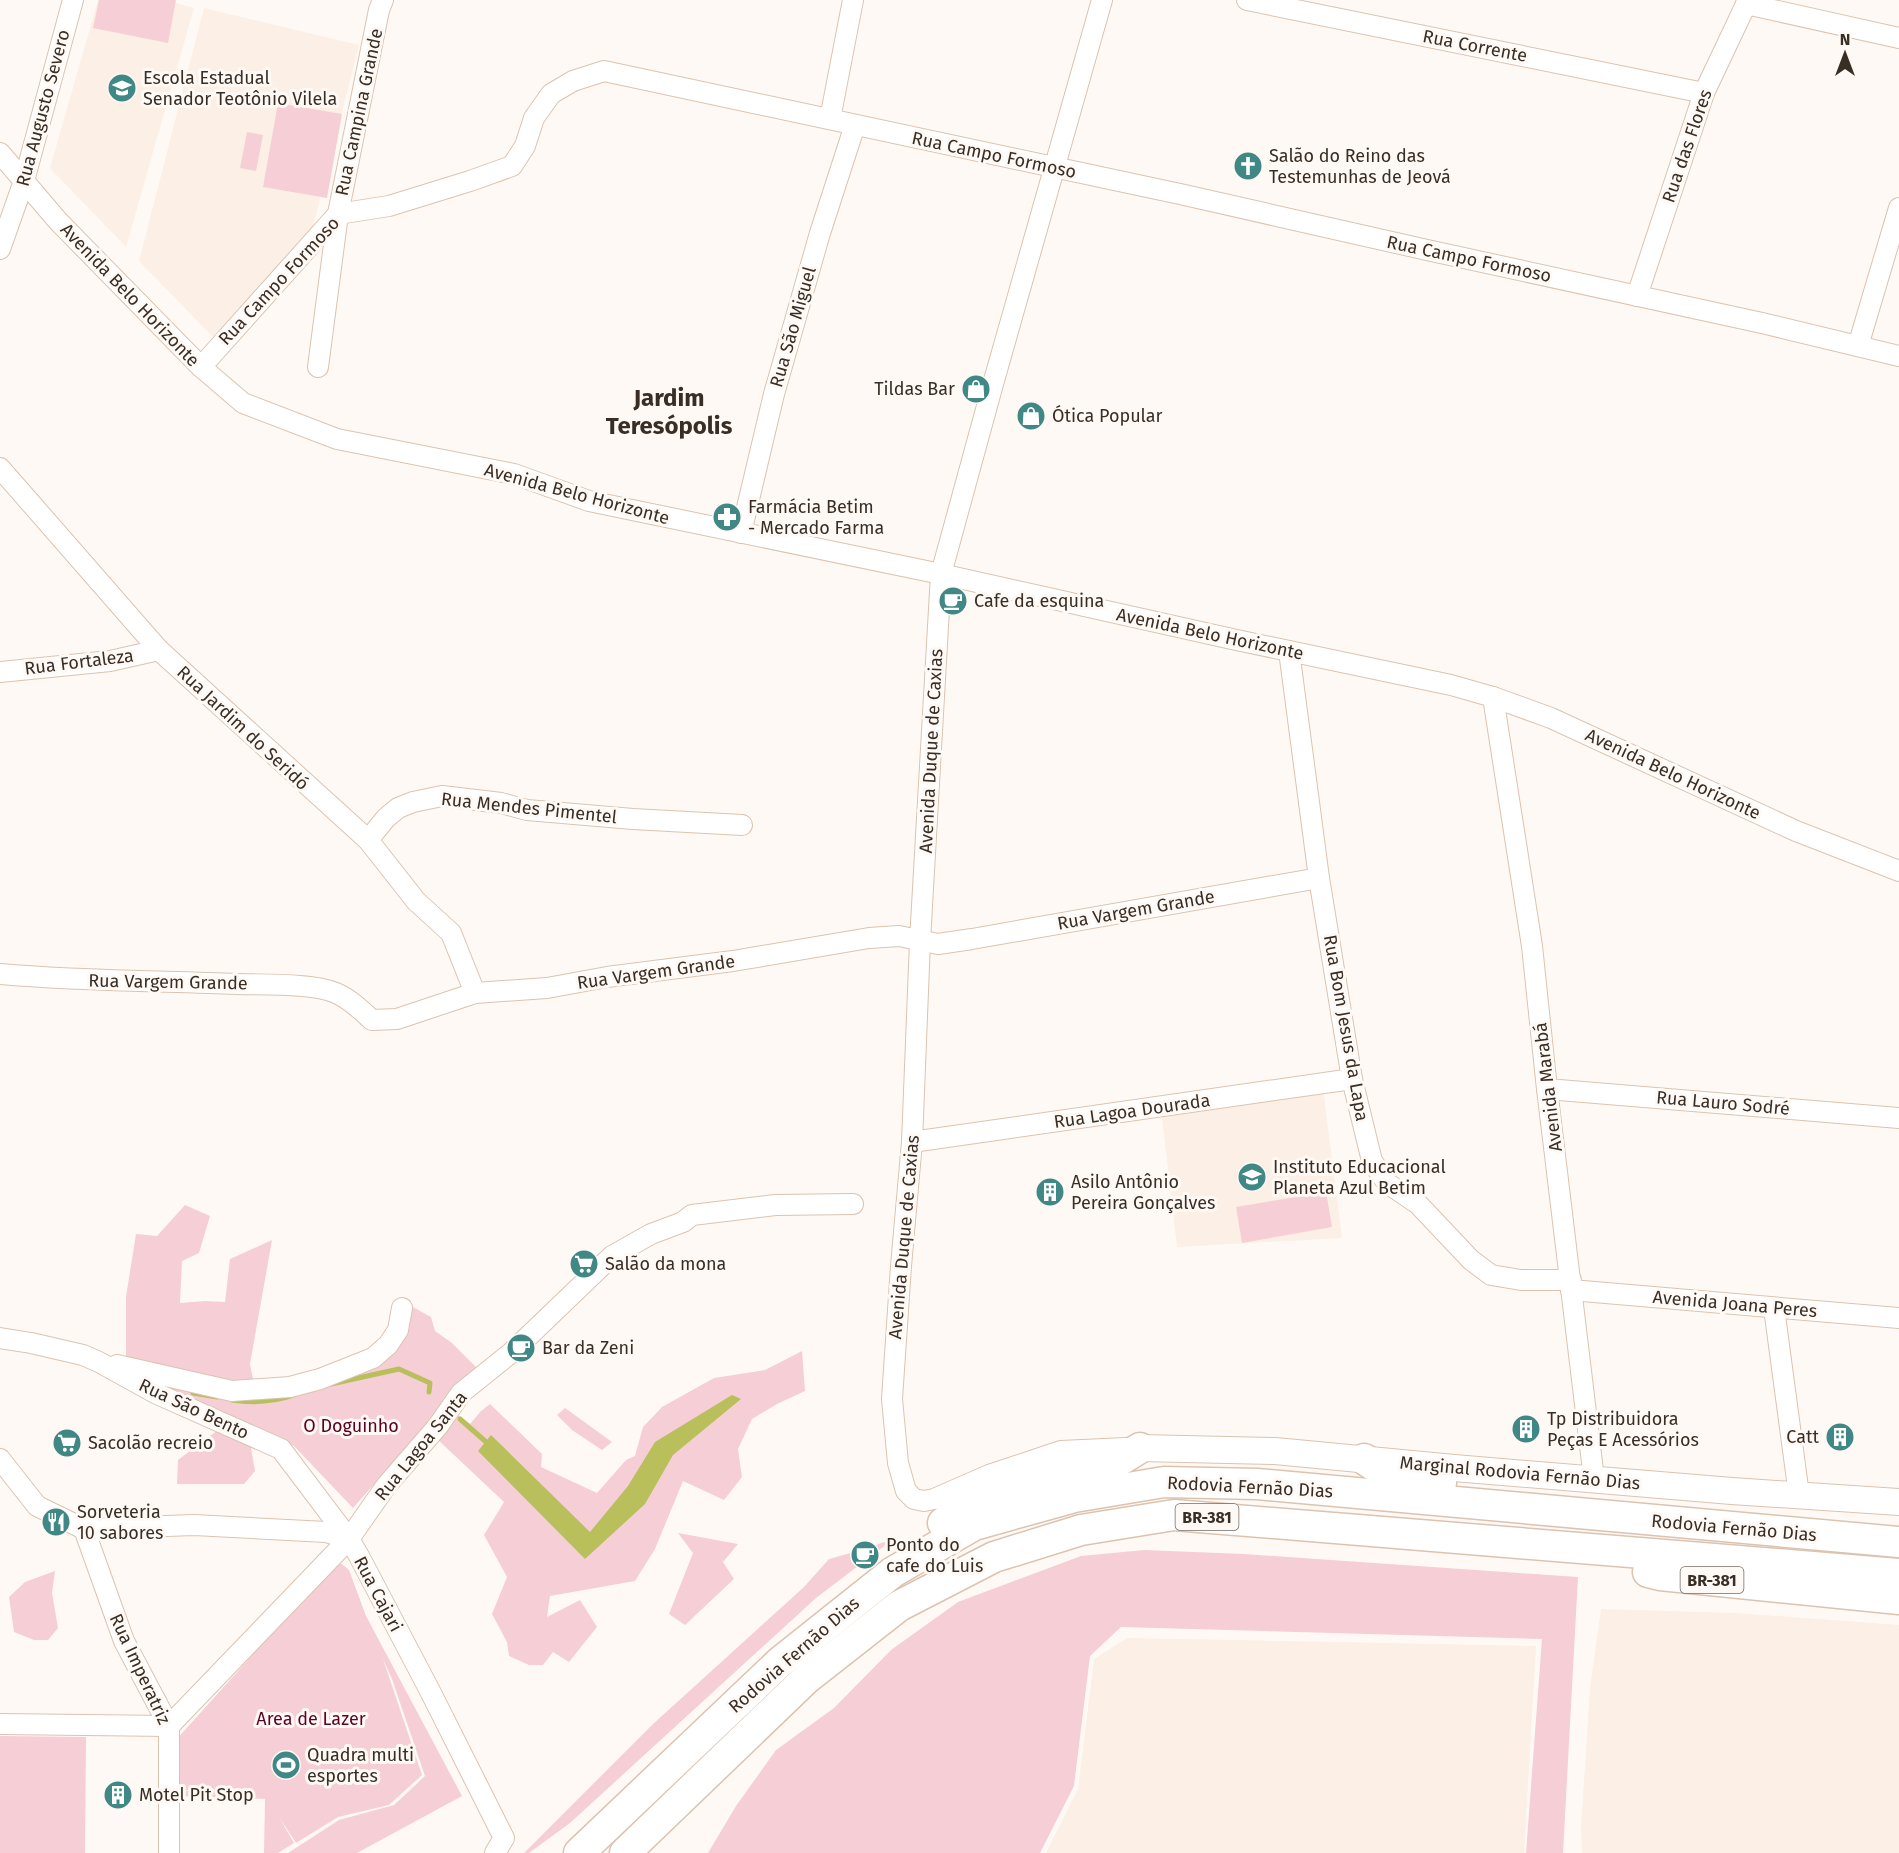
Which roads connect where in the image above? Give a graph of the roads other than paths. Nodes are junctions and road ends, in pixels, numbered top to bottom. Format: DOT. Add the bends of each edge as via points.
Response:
graph roads {
  1 [pos="73,0"];
  2 [pos="383,0"];
  3 [pos="853,0"];
  4 [pos="1102,0"];
  5 [pos="1247,0"];
  6 [pos="1747,2"];
  7 [pos="1899,38"];
  8 [pos="1704,93"];
  9 [pos="830,119"];
  10 [pos="855,124"];
  11 [pos="0,153"];
  12 [pos="1054,168"];
  13 [pos="24,181"];
  14 [pos="1899,208"];
  15 [pos="338,214"];
  16 [pos="0,249"];
  17 [pos="1637,296"];
  18 [pos="1858,346"];
  19 [pos="1899,356"];
  20 [pos="201,367"];
  21 [pos="318,367"];
  22 [pos="0,468"];
  23 [pos="741,533"];
  24 [pos="941,574"];
  25 [pos="159,650"];
  26 [pos="1289,651"];
  27 [pos="0,672"];
  28 [pos="1493,697"];
  29 [pos="742,825"];
  30 [pos="368,840"];
  31 [pos="1899,872"];
  32 [pos="1319,878"];
  33 [pos="920,941"];
  34 [pos="0,974"];
  35 [pos="474,993"];
  36 [pos="1352,1079"];
  37 [pos="1547,1089"];
  38 [pos="1899,1118"];
  39 [pos="912,1142"];
  40 [pos="853,1204"];
  41 [pos="1571,1285"];
  42 [pos="402,1308"];
  43 [pos="1774,1308"];
  44 [pos="1899,1318"];
  45 [pos="0,1338"];
  46 [pos="99,1362"];
  47 [pos="1140,1448"];
  48 [pos="0,1459"];
  49 [pos="1364,1460"];
  50 [pos="1594,1479"];
  51 [pos="1799,1495"];
  52 [pos="1899,1502"];
  53 [pos="1571,1513"];
  54 [pos="1899,1527"];
  55 [pos="84,1529"];
  56 [pos="1737,1529"];
  57 [pos="349,1539"];
  58 [pos="1899,1542"];
  59 [pos="1528,1543"];
  60 [pos="893,1572"];
  61 [pos="1899,1574"];
  62 [pos="1899,1599"];
  63 [pos="0,1724"];
  64 [pos="169,1726"];
  65 [pos="671,1809"];
  66 [pos="499,1845"];
  67 [pos="580,1851"];
  68 [pos="169,1853"];
  69 [pos="625,1853"];
  70 [pos="641,1853"];
  1 -- 13 [label="street, Rua Augusto Severo"];
  2 -- 15 [label="street, Rua Campina Grande"];
  3 -- 9 [label="street"];
  4 -- 12 [label="street, Avenida Duque de Caxias"];
  5 -- 8 [label="street, Rua Corrente"];
  6 -- 7 [label="street"];
  6 -- 8 [label="street, Rua das Flores"];
  8 -- 17 [label="street, Rua das Flores"];
  9 -- 10 [label="street, Rua Campo Formoso"];
  9 -- 15 [label="street, Rua Campo Formoso" via="604,71 573,81 551,94 534,118 525,146 512,166 389,206"];
  10 -- 12 [label="street, Rua Campo Formoso"];
  10 -- 23 [label="street, Rua São Miguel" via="774,394"];
  11 -- 13 [label="street, Avenida Belo Horizonte"];
  12 -- 17 [label="street, Rua Campo Formoso"];
  12 -- 24 [label="street, Avenida Duque de Caxias"];
  13 -- 16 [label="street, Rua Augusto Severo"];
  13 -- 20 [label="street, Avenida Belo Horizonte"];
  14 -- 18 [label="street"];
  15 -- 20 [label="street, Rua Campo Formoso"];
  15 -- 21 [label="street, Rua Campina Grande"];
  17 -- 18 [label="street, Rua Campo Formoso"];
  18 -- 19 [label="street, Rua Campo Formoso"];
  20 -- 23 [label="street, Avenida Belo Horizonte" via="243,403 337,439 514,474 589,501"];
  22 -- 25 [label="street, Rua Jardim do Seridó"];
  23 -- 24 [label="street, Avenida Belo Horizonte"];
  24 -- 26 [label="street, Avenida Belo Horizonte"];
  24 -- 33 [label="street, Avenida Duque de Caxias"];
  25 -- 27 [label="street, Rua Fortaleza" via="110,661"];
  25 -- 30 [label="street, Rua Jardim do Seridó"];
  26 -- 28 [label="street, Avenida Belo Horizonte"];
  26 -- 32 [label="street, Rua Bom Jesus da Lapa"];
  28 -- 31 [label="street, Avenida Belo Horizonte" via="1551,718 1796,831"];
  28 -- 37 [label="street, Avenida Marabá" via="1532,946"];
  29 -- 30 [label="street, Rua Mendes Pimentel" via="538,811 442,796 398,808"];
  30 -- 35 [label="street, Rua Jardim do Seridó" via="416,901 451,933"];
  32 -- 33 [label="street, Rua Vargem Grande" via="972,939 938,944"];
  32 -- 36 [label="street, Rua Bom Jesus da Lapa"];
  33 -- 35 [label="street, Rua Vargem Grande" via="899,936 869,938 547,988"];
  33 -- 39 [label="street, Avenida Duque de Caxias"];
  34 -- 35 [label="street, Rua Vargem Grande" via="315,988 335,993 372,1020 397,1019"];
  36 -- 39 [label="street, Rua Lagoa Dourada"];
  36 -- 41 [label="street, Rua Bom Jesus da Lapa" via="1372,1161 1387,1182 1418,1204 1471,1260 1491,1275"];
  37 -- 38 [label="street, Rua Lauro Sodré"];
  37 -- 41 [label="street, Avenida Marabá"];
  39 -- 47 [label="street, Avenida Duque de Caxias" via="892,1400 898,1463 906,1491 924,1501 1060,1451"];
  40 -- 57 [label="street, Rua Lagoa Santa" via="775,1205 692,1215 612,1256 512,1352 461,1393"];
  41 -- 43 [label="street, Avenida Joana Peres"];
  41 -- 50 [label="street, Avenida Marabá"];
  42 -- 46 [label="street" via="398,1330 373,1358 290,1387 232,1391"];
  43 -- 44 [label="street, Avenida Joana Peres"];
  43 -- 51 [label="street"];
  45 -- 46 [label="street, Rua São Bento" via="83,1355"];
  46 -- 57 [label="street, Rua São Bento" via="155,1393 281,1449"];
  47 -- 49 [label="main road, Marginal Rodovia Fernão Dias / BR-381" via="1275,1451"];
  47 -- 60 [label="highway" via="1122,1458 985,1498 951,1517"];
  48 -- 55 [label="street" via="37,1506"];
  49 -- 50 [label="main road, Marginal Rodovia Fernão Dias / BR-381"];
  49 -- 53 [label="highway, BR-381" via="1389,1474 1544,1499"];
  50 -- 51 [label="main road, Marginal Rodovia Fernão Dias / BR-381"];
  51 -- 52 [label="main road, Marginal Rodovia Fernão Dias / BR-381"];
  53 -- 56 [label="highway, Rodovia Fernão Dias / BR-381"];
  53 -- 60 [label="highway, Rodovia Fernão Dias / BR-381" via="1257,1484 1164,1482 1074,1497 974,1525"];
  54 -- 56 [label="highway"];
  55 -- 57 [label="street, Rua Cajari" via="194,1525 326,1532"];
  55 -- 64 [label="street, Rua Imperatriz" via="124,1641"];
  56 -- 58 [label="highway, Rodovia Fernão Dias / BR-381"];
  57 -- 64 [label="street, Rua Lagoa Santa"];
  57 -- 66 [label="street, Rua Cajari" via="430,1691"];
  59 -- 61 [label="highway, Rodovia Fernão Dias / BR-381"];
  59 -- 62 [label="highway, BR-381" via="1660,1575"];
  59 -- 65 [label="highway, Rodovia Fernão Dias / BR-381" via="1174,1515 1081,1530 994,1557 899,1606 806,1679"];
  60 -- 67 [label="highway, Rodovia Fernão Dias / BR-381" via="780,1662"];
  63 -- 64 [label="street"];
  64 -- 68 [label="street, Rua Imperatriz"];
  65 -- 69 [label="highway, Rodovia Fernão Dias / BR-381"];
  65 -- 70 [label="highway"];
}
